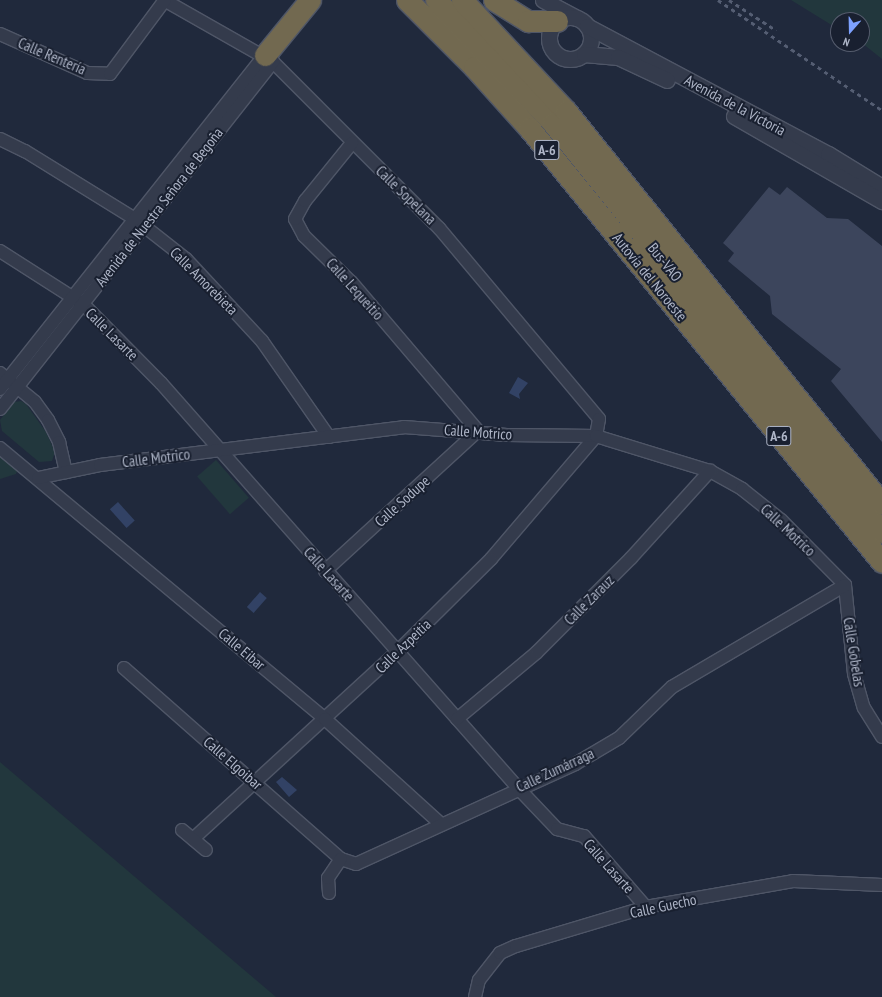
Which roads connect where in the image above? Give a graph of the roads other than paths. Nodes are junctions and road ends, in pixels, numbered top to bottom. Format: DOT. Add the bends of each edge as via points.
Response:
graph roads {
  1 [pos="164,0"];
  2 [pos="310,0"];
  3 [pos="407,0"];
  4 [pos="436,0"];
  5 [pos="462,0"];
  6 [pos="494,0"];
  7 [pos="535,0"];
  8 [pos="543,0"];
  9 [pos="582,22"];
  10 [pos="553,23"];
  11 [pos="0,34"];
  12 [pos="584,54"];
  13 [pos="269,58"];
  14 [pos="0,139"];
  15 [pos="352,143"];
  16 [pos="882,187"];
  17 [pos="882,201"];
  18 [pos="139,223"];
  19 [pos="0,251"];
  20 [pos="78,300"];
  21 [pos="4,376"];
  22 [pos="18,387"];
  23 [pos="0,389"];
  24 [pos="0,409"];
  25 [pos="478,431"];
  26 [pos="596,436"];
  27 [pos="329,437"];
  28 [pos="0,448"];
  29 [pos="221,450"];
  30 [pos="710,471"];
  31 [pos="66,472"];
  32 [pos="38,478"];
  33 [pos="882,504"];
  34 [pos="882,532"];
  35 [pos="882,562"];
  36 [pos="325,571"];
  37 [pos="845,585"];
  38 [pos="398,651"];
  39 [pos="124,668"];
  40 [pos="325,719"];
  41 [pos="457,719"];
  42 [pos="882,737"];
  43 [pos="255,782"];
  44 [pos="518,788"];
  45 [pos="441,824"];
  46 [pos="182,830"];
  47 [pos="193,839"];
  48 [pos="206,850"];
  49 [pos="341,859"];
  50 [pos="882,885"];
  51 [pos="329,893"];
  52 [pos="646,907"];
  53 [pos="475,997"];
  1 -- 11 [label="street, Calle Rentería" via="110,74 87,73"];
  1 -- 13 [label="street, Calle Sopelana"];
  2 -- 13 [label="highway"];
  3 -- 35 [label="highway, Autovía del Noroeste / A-6" via="474,67 529,128"];
  4 -- 34 [label="highway, Bus-VAO" via="553,123"];
  5 -- 33 [label="highway, A-6" via="566,111"];
  6 -- 10 [label="highway" via="528,21"];
  7 -- 10 [label="street" via="548,11"];
  8 -- 9 [label="street, Avenida de la Victoria"];
  9 -- 10 [label="street" via="566,17"];
  9 -- 12 [label="street" via="591,37"];
  9 -- 16 [label="street, Avenida de la Victoria" via="828,154"];
  10 -- 12 [label="street" via="550,46 558,56 571,59"];
  12 -- 17 [label="street, Avenida de la Victoria" via="609,55 642,67"];
  13 -- 15 [label="street, Calle Sopelana"];
  13 -- 18 [label="street, Avenida de Nuestra Señora de Begoña"];
  14 -- 18 [label="street, Calle Amorebieta" via="25,151"];
  15 -- 25 [label="street, Calle Lequeitio" via="305,200 294,218 304,236 351,282"];
  15 -- 26 [label="street, Calle Sopelana" via="439,228 599,419"];
  18 -- 20 [label="street, Avenida de Nuestra Señora de Begoña"];
  18 -- 27 [label="street, Calle Amorebieta" via="186,259 262,341"];
  19 -- 20 [label="street, Calle Lasarte"];
  20 -- 21 [label="street, Avenida de Nuestra Señora de Begoña"];
  20 -- 22 [label="street, Avenida de Nuestra Señora de Begoña"];
  20 -- 29 [label="street, Calle Lasarte" via="161,383"];
  21 -- 22 [label="street"];
  21 -- 23 [label="street, Avenida de Nuestra Señora de Begoña"];
  22 -- 24 [label="street, Avenida de Nuestra Señora de Begoña"];
  22 -- 31 [label="street" via="48,420 59,442"];
  25 -- 26 [label="street, Calle Motrico"];
  25 -- 27 [label="street, Calle Motrico" via="404,427"];
  25 -- 36 [label="street, Calle Sodupe"];
  26 -- 30 [label="street, Calle Motrico"];
  26 -- 38 [label="street, Calle Azpeitia" via="491,559"];
  27 -- 29 [label="street, Calle Motrico"];
  28 -- 32 [label="street, Calle Eibar"];
  29 -- 31 [label="street, Calle Motrico"];
  29 -- 36 [label="street, Calle Lasarte"];
  30 -- 37 [label="street, Calle Motrico" via="742,489 781,520"];
  30 -- 41 [label="street, Calle Zarauz" via="631,558 537,652"];
  31 -- 32 [label="street, Calle Motrico"];
  32 -- 40 [label="street, Calle Eibar"];
  36 -- 38 [label="street, Calle Lasarte"];
  37 -- 42 [label="street, Calle Gobelas" via="854,674 864,708"];
  37 -- 44 [label="street, Calle Zumárraga" via="672,687 619,738 575,764"];
  38 -- 40 [label="street, Calle Azpeitia"];
  38 -- 41 [label="street, Calle Lasarte"];
  39 -- 43 [label="street, Calle Elgoibar"];
  40 -- 43 [label="street, Calle Azpeitia"];
  40 -- 45 [label="street, Calle Eibar"];
  41 -- 44 [label="street, Calle Lasarte"];
  43 -- 47 [label="street, Calle Azpeitia"];
  43 -- 49 [label="street, Calle Elgoibar"];
  44 -- 45 [label="street, Calle Zumárraga"];
  44 -- 52 [label="street, Calle Lasarte" via="557,828 584,836"];
  45 -- 49 [label="street, Calle Zumárraga" via="356,864"];
  46 -- 47 [label="street"];
  47 -- 48 [label="street"];
  49 -- 51 [label="street" via="328,878"];
  50 -- 52 [label="street, Calle Guecho" via="793,881"];
  52 -- 53 [label="street, Calle Guecho" via="500,953 479,980"];
}
